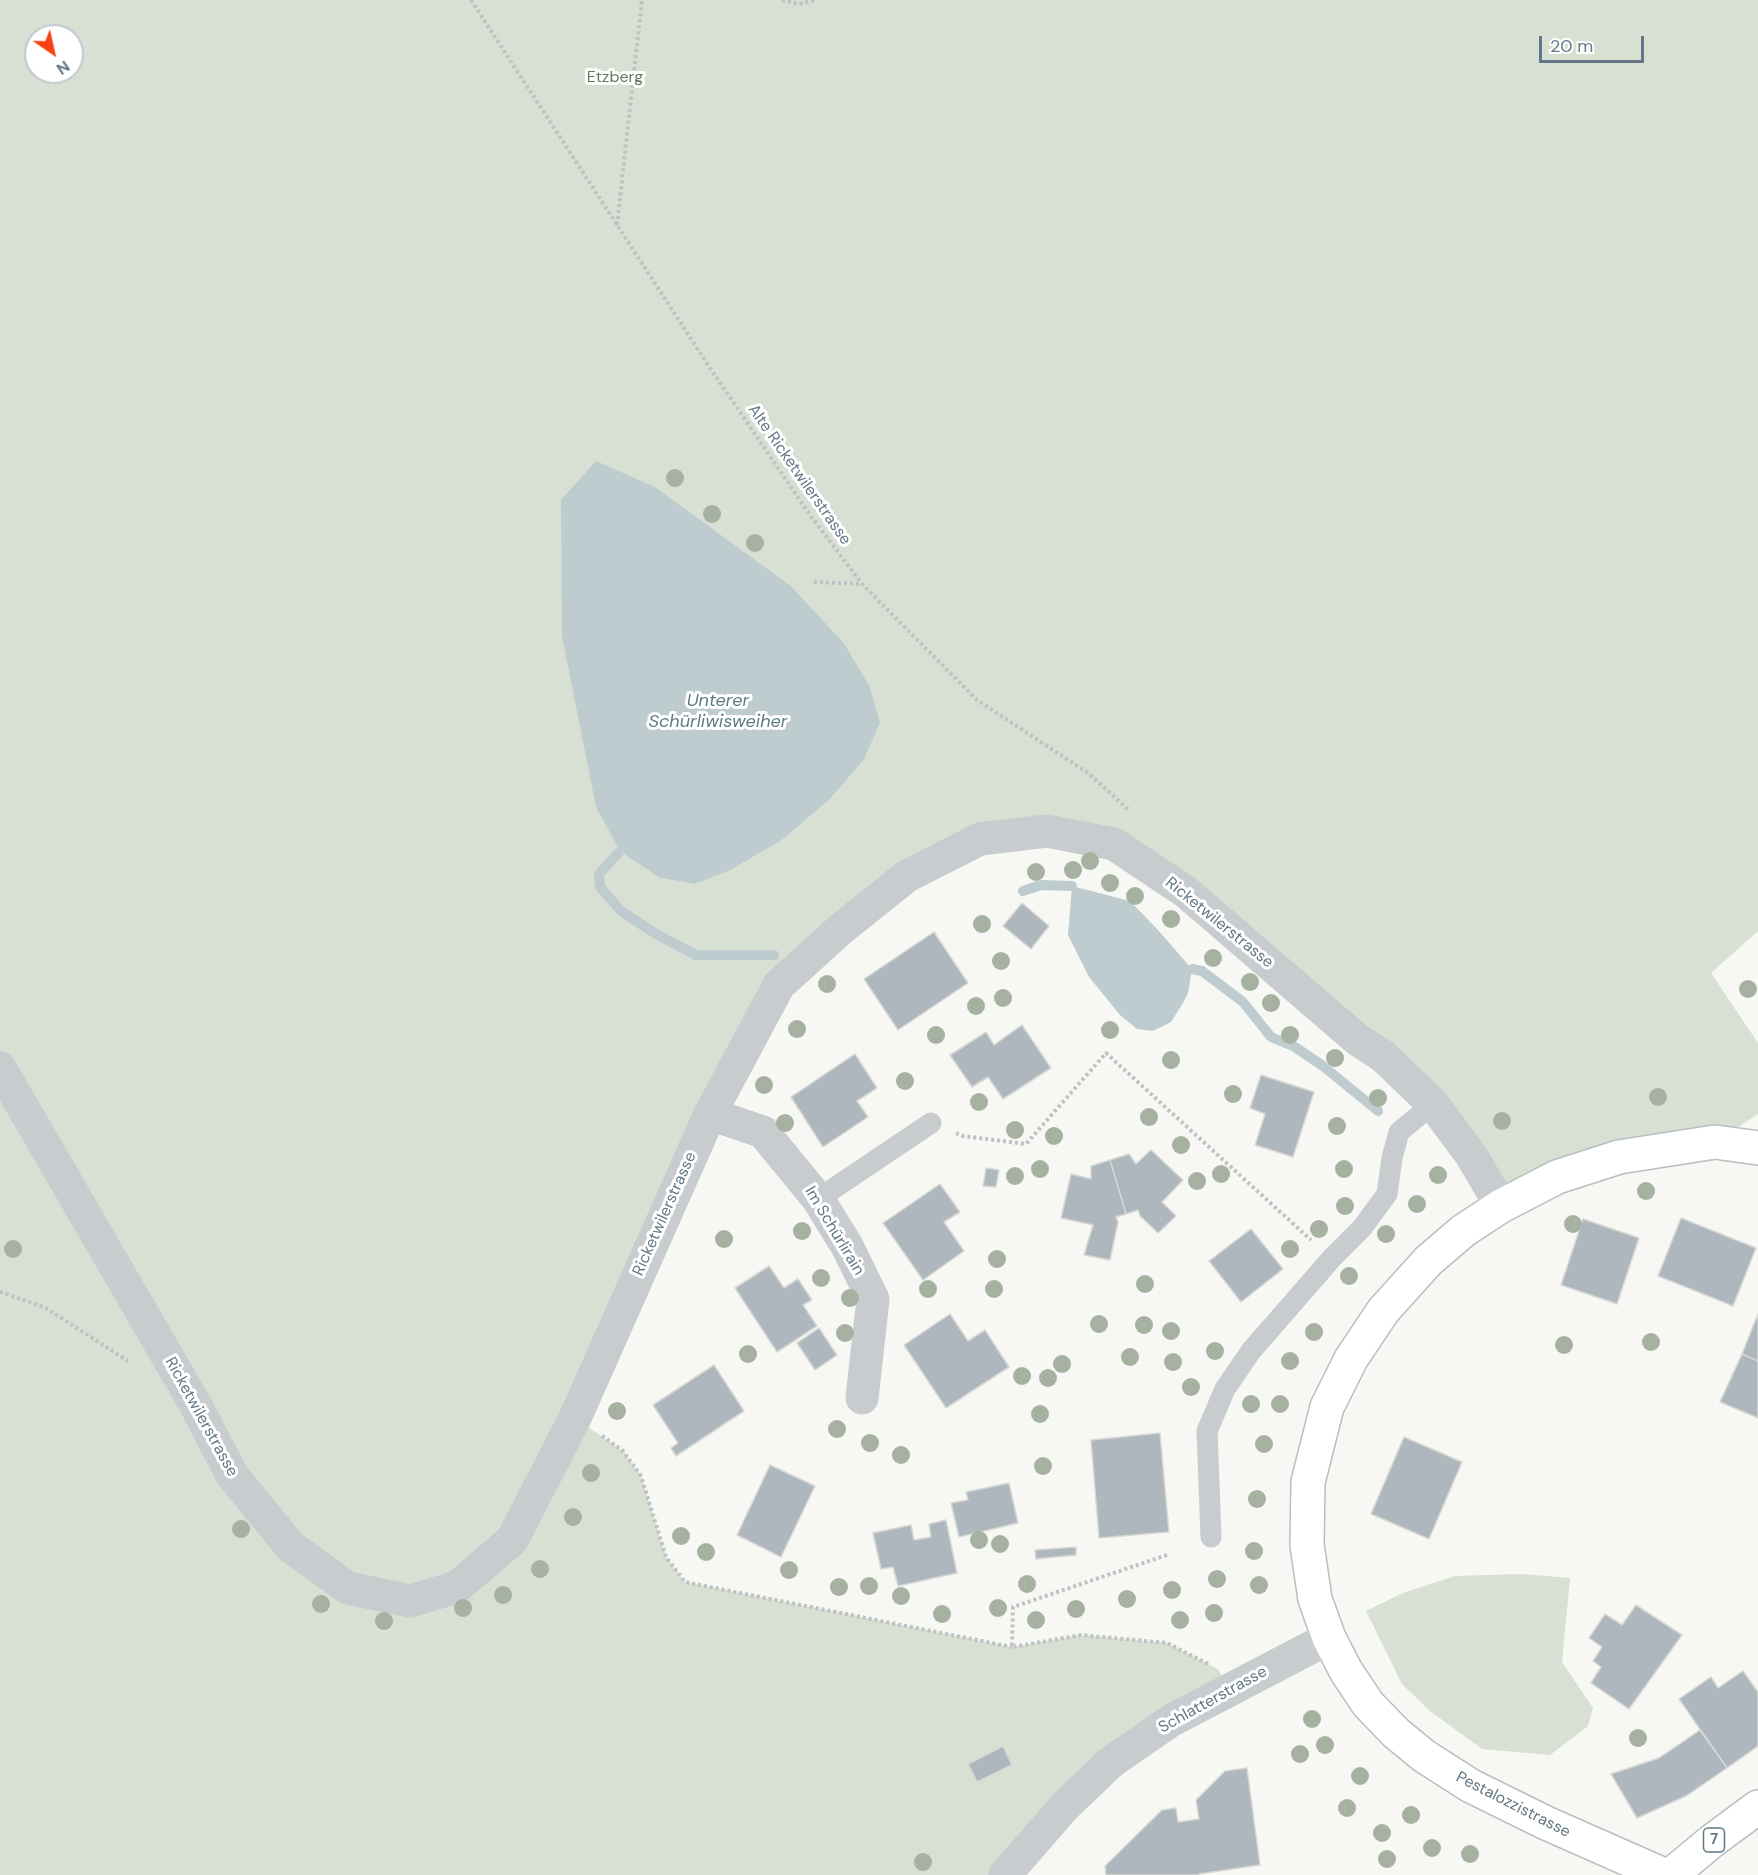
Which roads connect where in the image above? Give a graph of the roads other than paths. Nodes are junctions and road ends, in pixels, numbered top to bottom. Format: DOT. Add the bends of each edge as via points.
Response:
graph roads {
  1 [pos="0,1068"];
  2 [pos="1432,1104"];
  3 [pos="710,1114"];
  4 [pos="931,1123"];
  5 [pos="1758,1148"];
  6 [pos="818,1199"];
  7 [pos="1501,1206"];
  8 [pos="862,1398"];
  9 [pos="1211,1537"];
  10 [pos="1329,1638"];
  11 [pos="1758,1808"];
  12 [pos="1005,1875"];
  13 [pos="1664,1875"];
  14 [pos="1671,1875"];
  1 -- 3 [label="street, Ricketwilerstrasse" via="195,1404 232,1475 291,1547 348,1587 410,1601 458,1587 512,1540 575,1418"];
  2 -- 3 [label="street, Ricketwilerstrasse" via="1383,1056 1358,1040 1186,892 1114,844 1047,831 980,839 907,876 842,928 779,985"];
  2 -- 7 [label="street, Ricketwilerstrasse" via="1471,1155"];
  2 -- 9 [label="lane" via="1399,1132 1386,1194 1362,1228 1251,1351 1226,1389 1207,1431"];
  3 -- 6 [label="street, Im Schürlirain" via="763,1132"];
  4 -- 6 [label="lane"];
  5 -- 7 [label="main road, Pestalozzistrasse" via="1715,1142 1619,1157 1557,1177"];
  6 -- 8 [label="street, Im Schürlirain" via="873,1299"];
  7 -- 10 [label="main road, Pestalozzistrasse" via="1428,1261 1383,1311 1351,1359 1328,1407 1308,1482 1306,1545 1315,1599"];
  10 -- 12 [label="street, Schlatterstrasse" via="1172,1720 1111,1762 1064,1807"];
  10 -- 13 [label="main road, Pestalozzistrasse" via="1368,1704 1424,1756 1477,1790"];
  11 -- 14 [label="main road, 7"];
}
